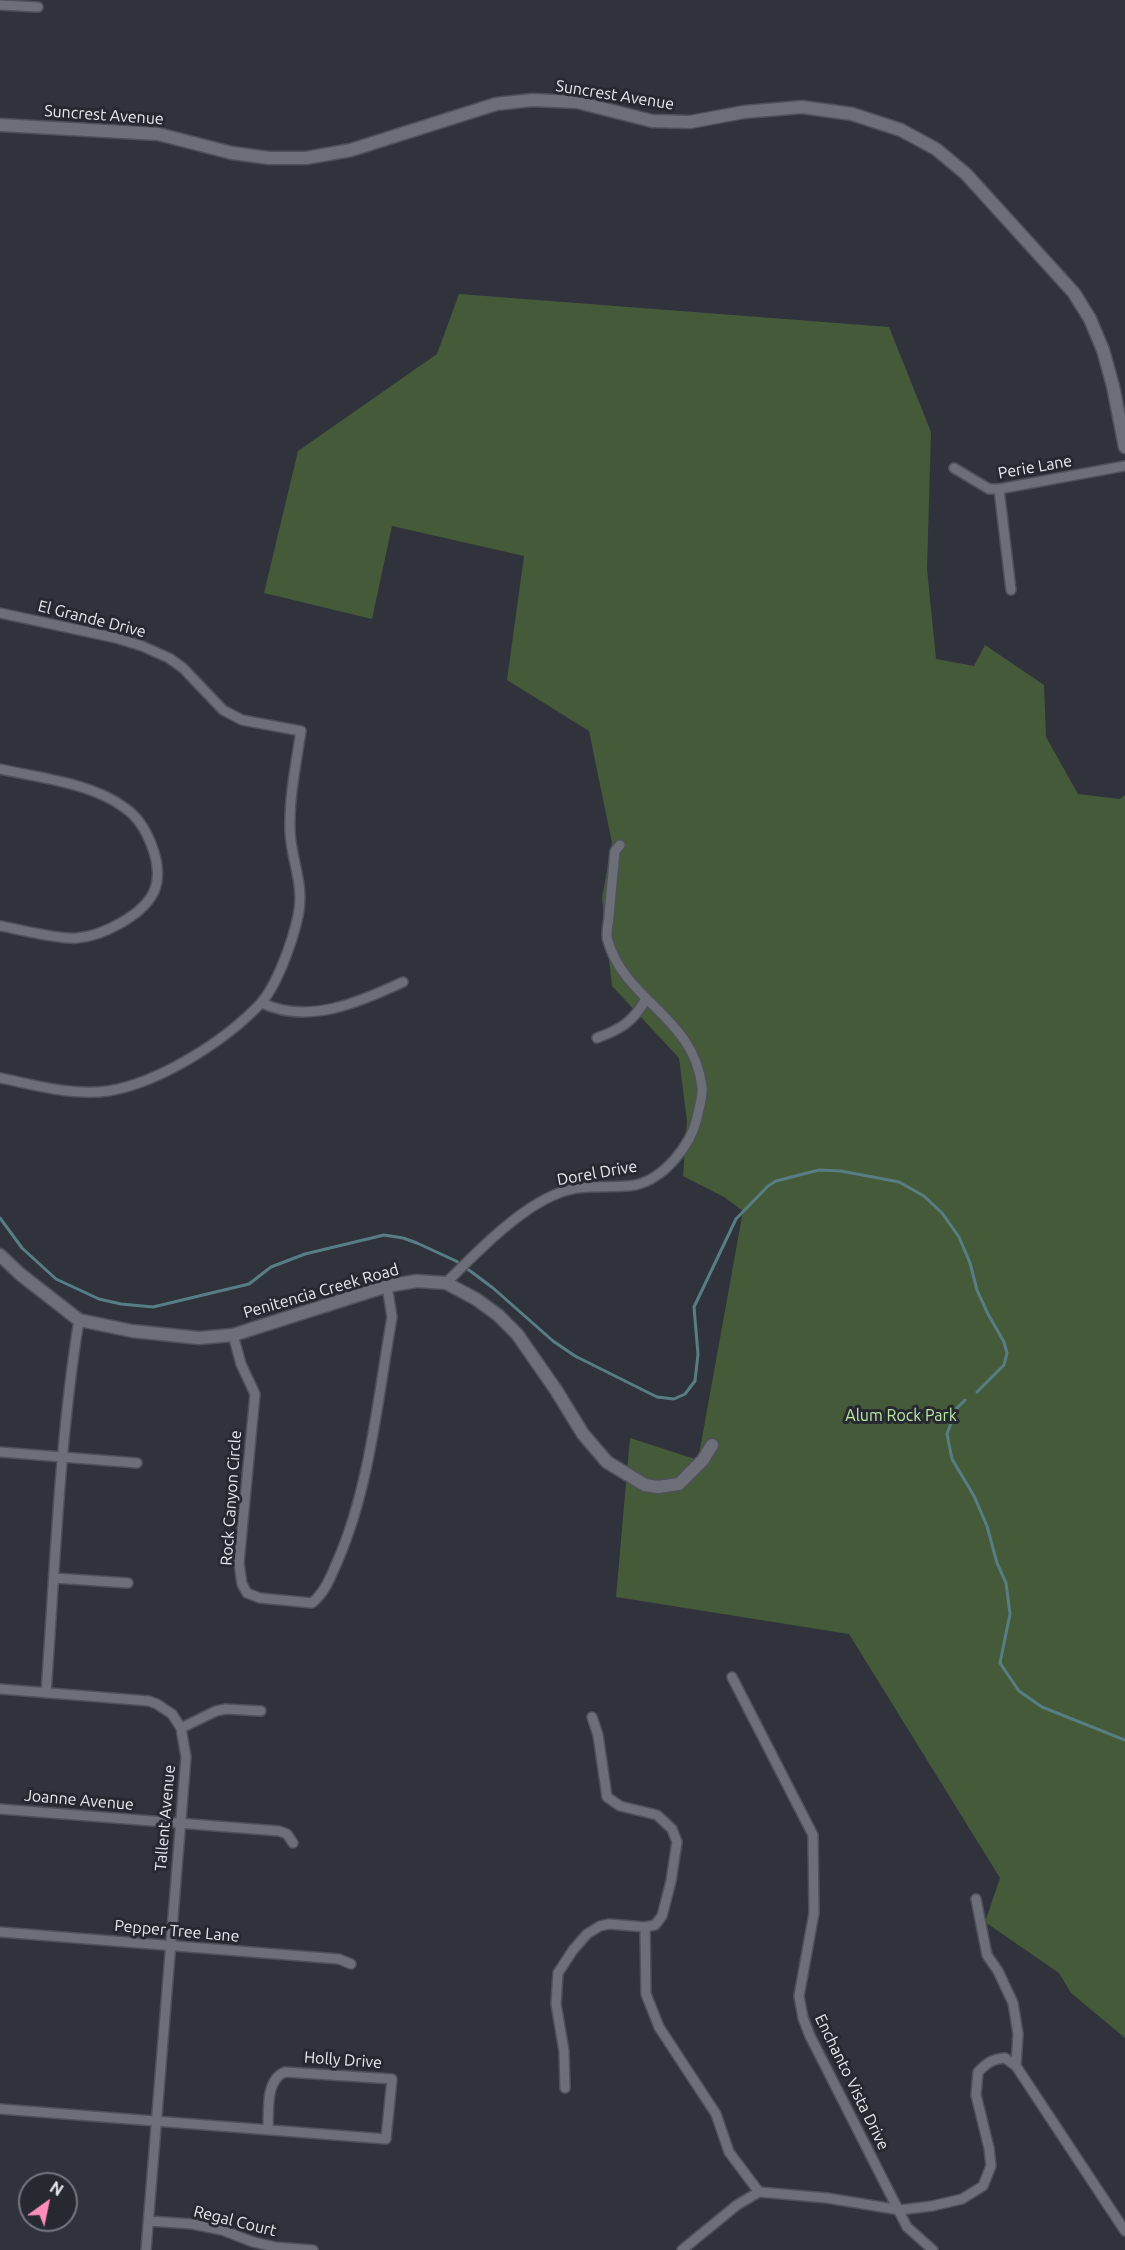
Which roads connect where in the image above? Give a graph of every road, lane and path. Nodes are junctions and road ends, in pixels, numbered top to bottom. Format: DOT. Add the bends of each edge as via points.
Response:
graph roads {
  1 [pos="0,5"];
  2 [pos="38,7"];
  3 [pos="0,125"];
  4 [pos="1125,447"];
  5 [pos="1125,466"];
  6 [pos="954,468"];
  7 [pos="999,489"];
  8 [pos="1011,590"];
  9 [pos="0,613"];
  10 [pos="0,769"];
  11 [pos="620,845"];
  12 [pos="0,926"];
  13 [pos="403,982"];
  14 [pos="646,999"];
  15 [pos="262,1003"];
  16 [pos="597,1038"];
  17 [pos="0,1078"];
  18 [pos="0,1255"];
  19 [pos="446,1283"];
  20 [pos="387,1286"];
  21 [pos="79,1320"];
  22 [pos="233,1335"];
  23 [pos="712,1445"];
  24 [pos="0,1452"];
  25 [pos="63,1456"];
  26 [pos="137,1463"];
  27 [pos="54,1578"];
  28 [pos="128,1583"];
  29 [pos="732,1677"];
  30 [pos="0,1689"];
  31 [pos="46,1693"];
  32 [pos="261,1711"];
  33 [pos="592,1717"];
  34 [pos="181,1728"];
  35 [pos="0,1809"];
  36 [pos="180,1824"];
  37 [pos="293,1844"];
  38 [pos="976,1899"];
  39 [pos="645,1927"];
  40 [pos="0,1932"];
  41 [pos="169,1945"];
  42 [pos="351,1964"];
  43 [pos="1016,2066"];
  44 [pos="565,2088"];
  45 [pos="0,2109"];
  46 [pos="156,2120"];
  47 [pos="268,2129"];
  48 [pos="759,2192"];
  49 [pos="900,2210"];
  50 [pos="149,2221"];
  51 [pos="1125,2231"];
  52 [pos="146,2250"];
  53 [pos="314,2250"];
  54 [pos="682,2250"];
  55 [pos="933,2250"];
  1 -- 2 [label="street"];
  3 -- 4 [label="street, Suncrest Avenue" via="158,134 232,153 306,158 351,150 496,104 532,99 577,102 652,121 690,122 802,106 852,114 901,130 936,149 966,174 1074,293 1103,350"];
  5 -- 7 [label="street, Perie Lane"];
  6 -- 7 [label="street, Perie Lane" via="989,489"];
  7 -- 8 [label="street"];
  9 -- 15 [label="street, El Grande Drive" via="142,646 183,668 224,710 242,720 301,731 290,802 290,834 300,885 299,915 288,951"];
  10 -- 12 [label="street" via="101,793 127,809 151,841 157,873 155,889 146,903 106,930 75,939"];
  11 -- 14 [label="street, Dorel Drive" via="615,851 607,939 618,967"];
  13 -- 15 [label="street" via="367,999 327,1010 277,1010"];
  14 -- 16 [label="street" via="637,1015 618,1031"];
  14 -- 19 [label="street, Dorel Drive" via="677,1027 694,1055 703,1088 694,1128 679,1153 658,1175 636,1185 559,1192 525,1211"];
  15 -- 17 [label="street, El Grande Drive" via="200,1052 142,1083 107,1091 69,1091"];
  18 -- 21 [label="street, Penitencia Creek Road"];
  19 -- 20 [label="street, Penitencia Creek Road" via="417,1281"];
  19 -- 23 [label="street, Penitencia Creek Road" via="476,1299 517,1334 583,1434 607,1462 645,1485 680,1484"];
  20 -- 22 [label="street, Penitencia Creek Road"];
  20 -- 22 [label="street, Rock Canyon Circle" via="392,1317 360,1502 327,1585 312,1603 260,1598 247,1593 242,1584 239,1563 255,1394"];
  21 -- 22 [label="street, Penitencia Creek Road" via="132,1331 199,1338"];
  21 -- 25 [label="street"];
  24 -- 25 [label="street"];
  25 -- 26 [label="street"];
  25 -- 27 [label="street"];
  27 -- 28 [label="street"];
  27 -- 31 [label="street"];
  29 -- 49 [label="street, Enchanto Vista Drive" via="813,1835 814,1913 799,1996 803,2018"];
  30 -- 31 [label="street"];
  31 -- 34 [label="street" via="149,1701 172,1714"];
  32 -- 34 [label="street" via="216,1711"];
  33 -- 39 [label="street" via="607,1797 620,1806 657,1815 672,1829 677,1842 662,1916 655,1926"];
  34 -- 36 [label="street, Tallent Avenue" via="186,1757"];
  35 -- 36 [label="street, Joanne Avenue"];
  36 -- 37 [label="street, Joanne Avenue" via="279,1830"];
  36 -- 41 [label="street, Tallent Avenue"];
  38 -- 43 [label="street" via="987,1955 1013,2003"];
  39 -- 44 [label="street" via="600,1926 587,1934 558,1973 556,2004"];
  39 -- 48 [label="street" via="646,1994 659,2027 716,2114 729,2152"];
  40 -- 41 [label="street, Pepper Tree Lane"];
  41 -- 42 [label="street, Pepper Tree Lane" via="339,1959"];
  41 -- 46 [label="street, Tallent Avenue"];
  43 -- 49 [label="street" via="1005,2058 995,2059 978,2072 976,2095 991,2166 983,2186 962,2199"];
  43 -- 51 [label="street"];
  45 -- 46 [label="street, Holly Drive"];
  46 -- 47 [label="street, Holly Drive"];
  46 -- 50 [label="street, Tallent Avenue"];
  47 -- 47 [label="street, Holly Drive" via="386,2139 392,2079 278,2074 272,2086"];
  48 -- 49 [label="street"];
  48 -- 54 [label="street"];
  49 -- 55 [label="street, Enchanto Vista Drive" via="908,2227"];
  50 -- 52 [label="street, Tallent Avenue"];
  50 -- 53 [label="street, Regal Court" via="192,2224 275,2247"];
}
